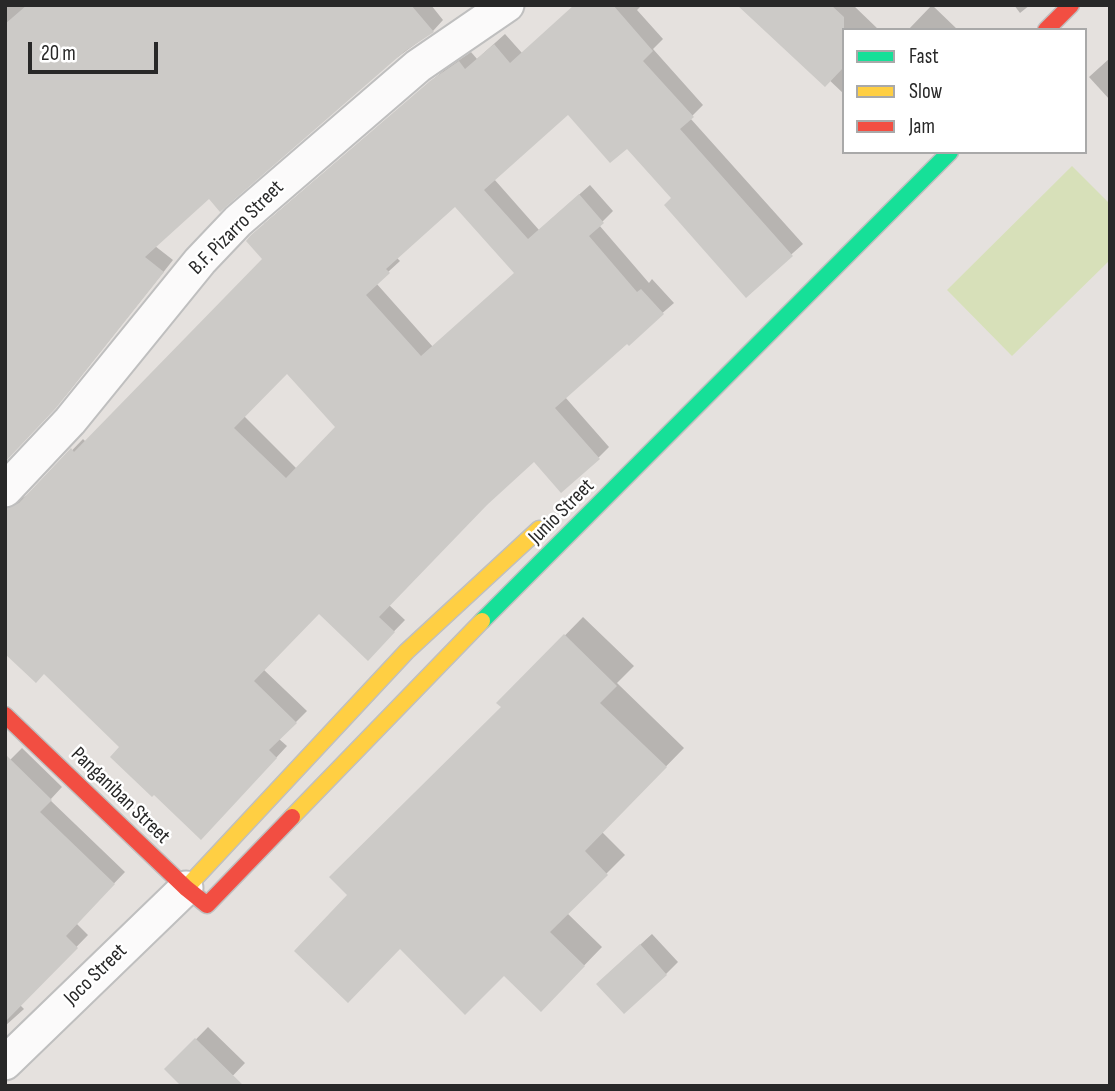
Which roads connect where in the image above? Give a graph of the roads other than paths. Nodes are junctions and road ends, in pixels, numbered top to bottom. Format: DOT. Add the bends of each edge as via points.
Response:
graph roads {
  1 [pos="506,5"];
  2 [pos="1071,5"];
  3 [pos="1048,28"];
  4 [pos="948,154"];
  5 [pos="5,490"];
  6 [pos="554,515"];
  7 [pos="5,715"];
  8 [pos="196,896"];
  9 [pos="5,1063"];
  1 -- 5 [label="street, B.F. Pizarro Street" via="418,66 238,221 70,421"];
  2 -- 3 [label="street"];
  4 -- 8 [label="street, Junio Street" via="440,663"];
  6 -- 8 [label="street, Junio Street" via="407,650"];
  7 -- 8 [label="street, Panganiban Street"];
  8 -- 9 [label="street, Joco Street"];
}
